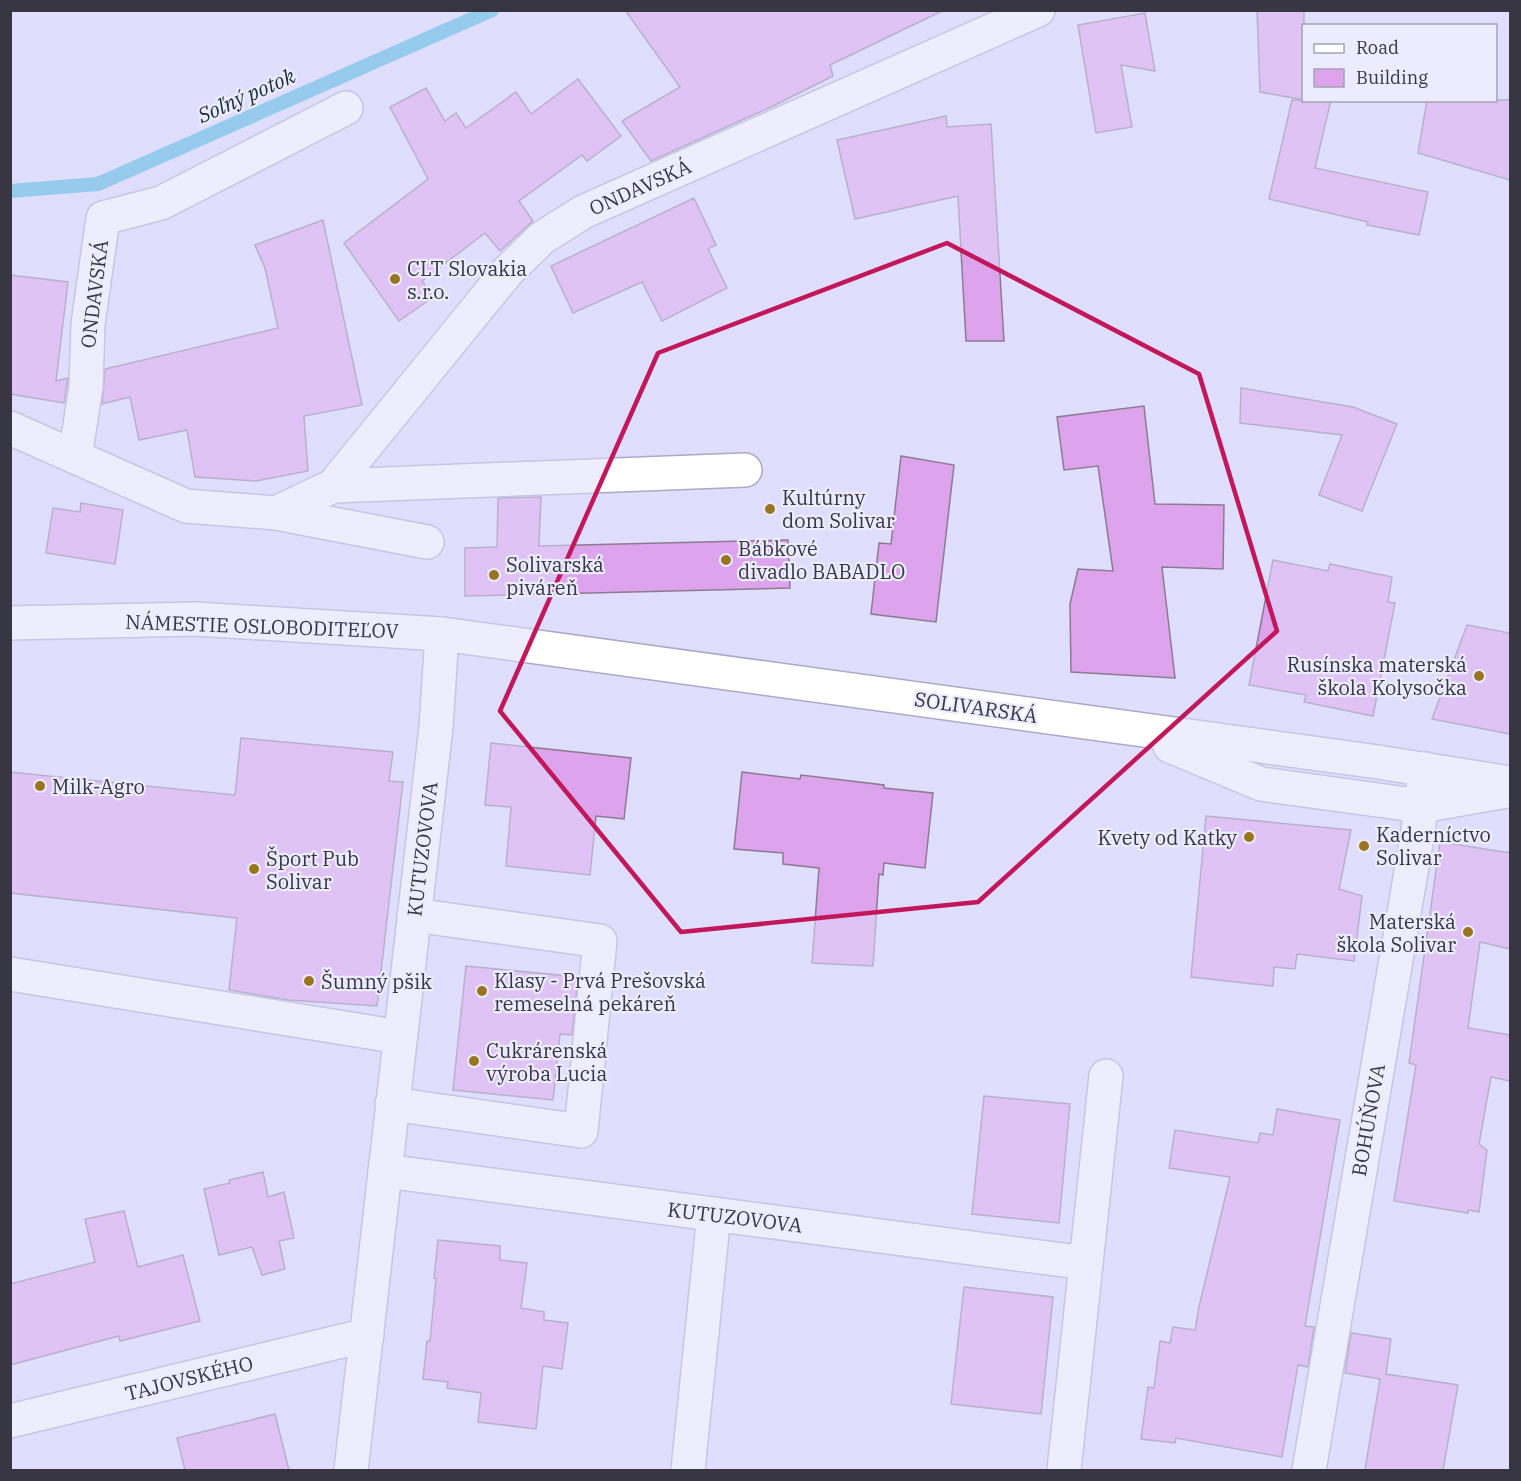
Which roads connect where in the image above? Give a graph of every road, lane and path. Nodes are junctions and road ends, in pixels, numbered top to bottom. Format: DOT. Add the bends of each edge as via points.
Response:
graph roads {
  1 [pos="1038,10"];
  2 [pos="346,108"];
  3 [pos="10,428"];
  4 [pos="75,457"];
  5 [pos="745,470"];
  6 [pos="333,486"];
  7 [pos="276,513"];
  8 [pos="428,542"];
  9 [pos="10,623"];
  10 [pos="442,634"];
  11 [pos="1127,728"];
  12 [pos="1425,769"];
  13 [pos="1510,783"];
  14 [pos="1510,790"];
  15 [pos="1421,806"];
  16 [pos="414,915"];
  17 [pos="10,974"];
  18 [pos="400,1037"];
  19 [pos="1106,1076"];
  20 [pos="392,1104"];
  21 [pos="385,1172"];
  22 [pos="714,1214"];
  23 [pos="1086,1263"];
  24 [pos="367,1335"];
  25 [pos="10,1421"];
  26 [pos="351,1470"];
  27 [pos="688,1470"];
  28 [pos="1064,1470"];
  29 [pos="1309,1470"];
  1 -- 6 [label="street, ONDAVSKÁ" via="583,212 542,238 507,272"];
  2 -- 4 [label="street, ONDAVSKÁ" via="161,203 104,219 88,324 86,387"];
  3 -- 4 [label="street, ONDAVSKÁ"];
  4 -- 7 [label="street, ONDAVSKÁ" via="186,506"];
  5 -- 6 [label="street, ONDAVSKÁ"];
  6 -- 7 [label="street, ONDAVSKÁ"];
  7 -- 8 [label="street"];
  9 -- 10 [label="street, NÁMESTIE OSLOBODITEĽOV" via="196,619"];
  10 -- 11 [label="street, SOLIVARSKÁ"];
  10 -- 16 [label="street, KUTUZOVOVA" via="436,726"];
  11 -- 12 [label="street, SOLIVARSKÁ"];
  11 -- 15 [label="street" via="1262,784"];
  12 -- 13 [label="street, SOLIVARSKÁ"];
  12 -- 15 [label="street, BOHÚŇOVA"];
  14 -- 15 [label="street"];
  15 -- 29 [label="street, BOHÚŇOVA"];
  16 -- 18 [label="street, KUTUZOVOVA"];
  16 -- 20 [label="street" via="600,941 580,1131"];
  17 -- 18 [label="street"];
  18 -- 20 [label="street, KUTUZOVOVA"];
  19 -- 23 [label="street"];
  20 -- 21 [label="street, KUTUZOVOVA"];
  21 -- 22 [label="street, KUTUZOVOVA"];
  21 -- 24 [label="street, KUTUZOVOVA"];
  22 -- 23 [label="street, KUTUZOVOVA"];
  22 -- 27 [label="street"];
  23 -- 28 [label="street"];
  24 -- 25 [label="street, TAJOVSKÉHO"];
  24 -- 26 [label="street, KUTUZOVOVA"];
}
